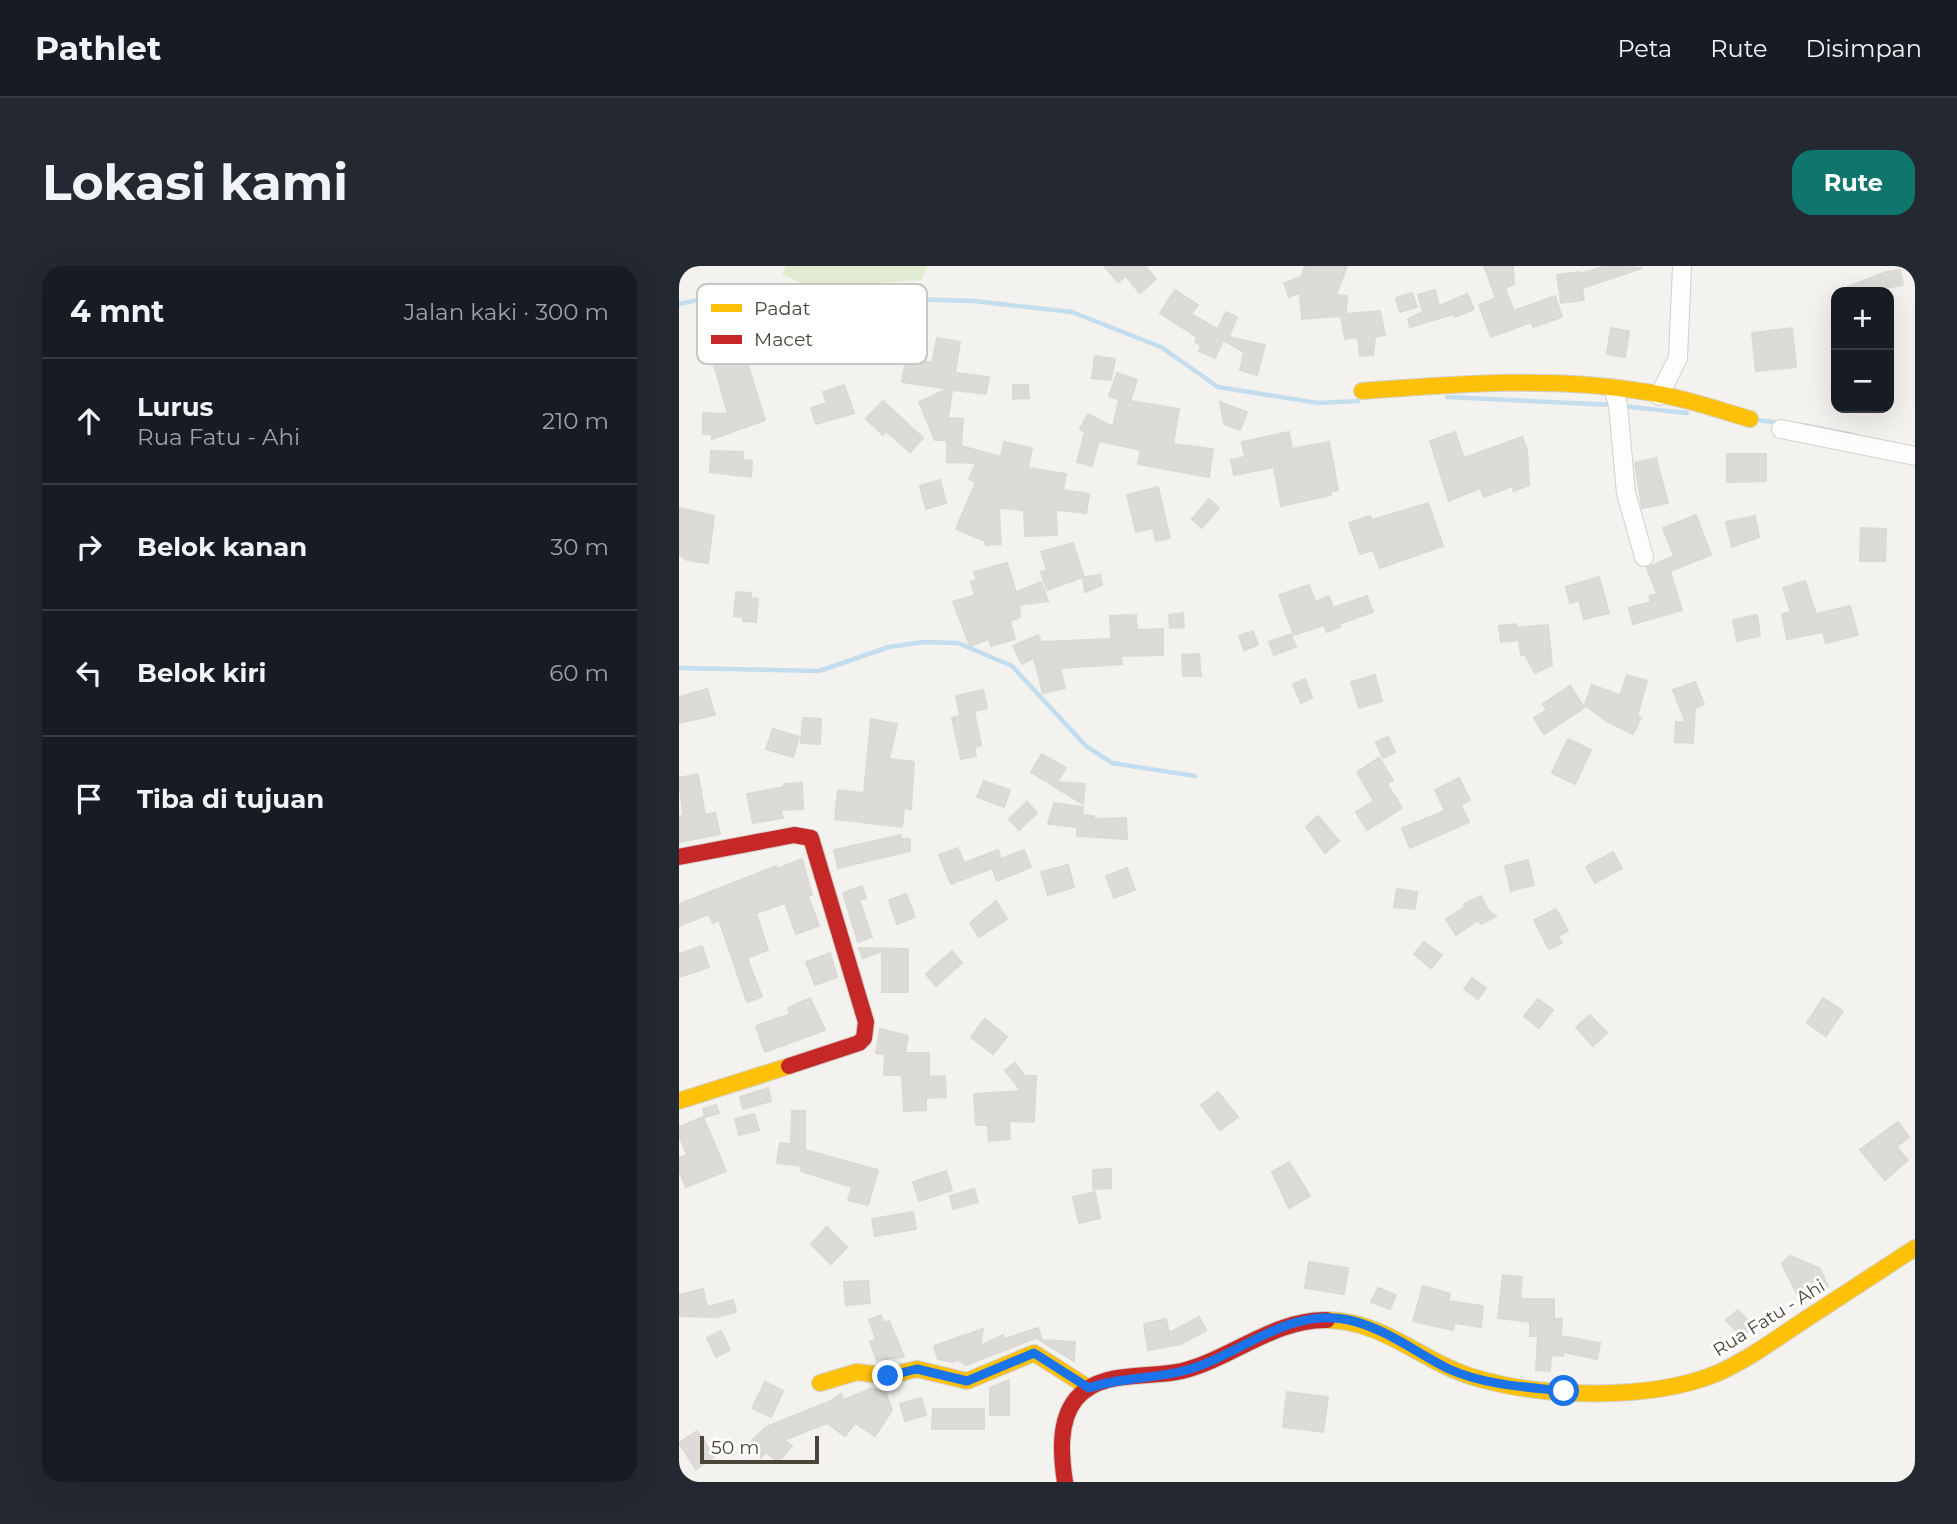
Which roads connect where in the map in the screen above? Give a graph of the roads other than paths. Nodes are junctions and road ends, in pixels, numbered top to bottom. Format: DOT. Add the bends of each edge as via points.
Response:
graph roads {
  1 [pos="1682,266"];
  2 [pos="1613,388"];
  3 [pos="1362,391"];
  4 [pos="1659,396"];
  5 [pos="1751,419"];
  6 [pos="1781,429"];
  7 [pos="1915,456"];
  8 [pos="1644,557"];
  9 [pos="679,857"];
  10 [pos="679,1101"];
  11 [pos="1915,1248"];
  12 [pos="820,1383"];
  13 [pos="1089,1388"];
  14 [pos="1065,1482"];
  1 -- 4 [label="street" via="1678,358"];
  2 -- 3 [label="street" via="1445,384"];
  2 -- 4 [label="street"];
  2 -- 8 [label="street" via="1626,494"];
  4 -- 5 [label="street"];
  6 -- 7 [label="street"];
  9 -- 10 [label="street" via="794,835 811,838 863,1007 866,1032 859,1043 836,1052"];
  11 -- 13 [label="street, Rua Fatu - Ahi" via="1724,1370 1648,1390 1564,1391 1476,1378 1451,1370 1390,1334 1347,1320 1326,1319 1280,1327 1209,1363 1182,1371"];
  12 -- 13 [label="street" via="857,1371 888,1376 917,1369 967,1381 1034,1353"];
  13 -- 14 [label="street" via="1076,1399 1068,1416 1063,1442"];
}
